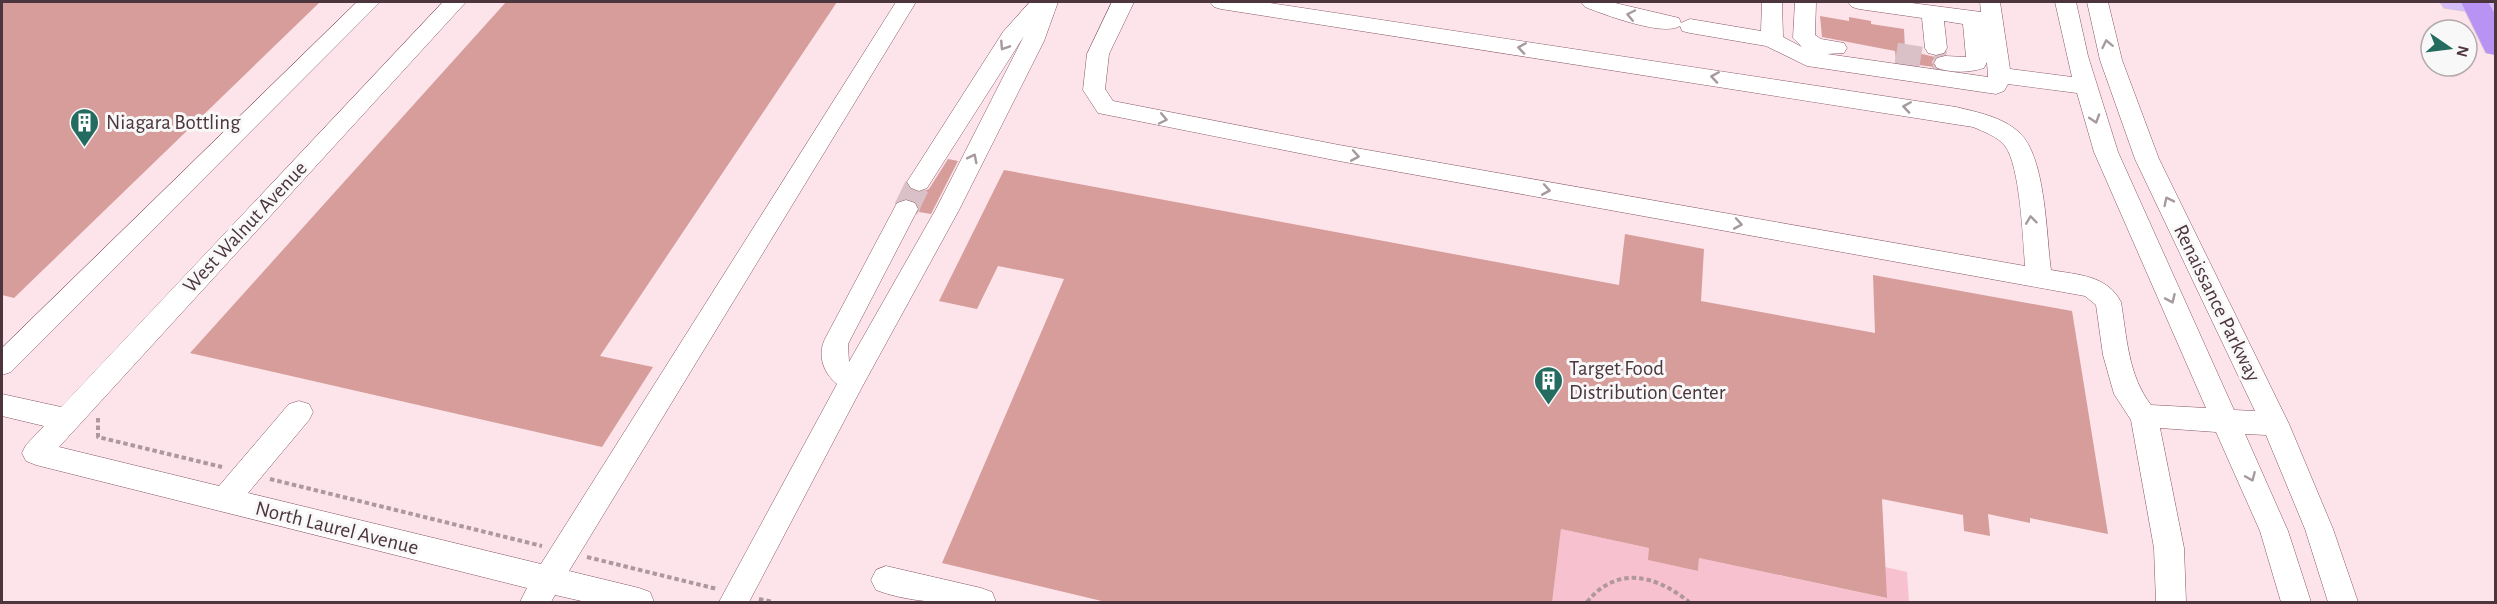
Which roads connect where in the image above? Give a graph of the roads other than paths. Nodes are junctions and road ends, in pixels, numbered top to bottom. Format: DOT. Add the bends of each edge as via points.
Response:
graph roads {
  1 [pos="369,2"];
  2 [pos="455,2"];
  3 [pos="906,2"];
  4 [pos="1041,2"];
  5 [pos="1047,2"];
  6 [pos="1123,2"];
  7 [pos="1221,2"];
  8 [pos="1592,2"];
  9 [pos="1772,2"];
  10 [pos="1806,2"];
  11 [pos="1859,2"];
  12 [pos="2066,2"];
  13 [pos="2098,2"];
  14 [pos="2475,4"];
  15 [pos="1932,12"];
  16 [pos="1985,14"];
  17 [pos="1772,40"];
  18 [pos="2496,46"];
  19 [pos="1896,55"];
  20 [pos="2000,75"];
  21 [pos="2085,86"];
  22 [pos="919,182"];
  23 [pos="906,209"];
  24 [pos="2039,278"];
  25 [pos="2,364"];
  26 [pos="853,379"];
  27 [pos="2,405"];
  28 [pos="299,412"];
  29 [pos="2144,416"];
  30 [pos="67,420"];
  31 [pos="2226,421"];
  32 [pos="2275,424"];
  33 [pos="36,453"];
  34 [pos="225,500"];
  35 [pos="886,580"];
  36 [pos="542,591"];
  37 [pos="736,598"];
  38 [pos="639,603"];
  39 [pos="981,603"];
  40 [pos="2171,603"];
  41 [pos="2296,603"];
  42 [pos="2343,603"];
  1 -- 25 [label="street"];
  2 -- 30 [label="street, West Walnut Avenue"];
  3 -- 36 [label="street"];
  4 -- 22 [label="street, one-way" via="1011,37"];
  26 -- 5 [label="street, one-way" via="947,210 1033,41"];
  6 -- 24 [label="street, one-way" via="1098,54 1094,90 1106,107 1327,151"];
  24 -- 7 [label="street, one-way" via="2025,169 2017,146 1983,121"];
  17 -- 8 [label="street, one-way" via="1618,12"];
  9 -- 17 [label="street"];
  10 -- 19 [label="street" via="1804,38 1816,46"];
  11 -- 15 [label="street"];
  12 -- 21 [label="street, Renaissance Parkway"];
  32 -- 13 [label="street, Renaissance Parkway, one-way" via="2147,159 2111,60"];
  14 -- 18 [label="highway"];
  15 -- 16 [label="street"];
  15 -- 16 [label="street" via="1940,55 1969,65 1976,63"];
  16 -- 20 [label="street"];
  17 -- 20 [label="street" via="1807,59 1986,86 1996,86"];
  20 -- 21 [label="street"];
  21 -- 31 [label="street, Renaissance Parkway, one-way" via="2106,152"];
  23 -- 26 [label="street" via="835,344 836,365"];
  24 -- 29 [label="street" via="2090,287 2108,302 2127,394"];
  26 -- 37 [label="street"];
  27 -- 30 [label="street"];
  28 -- 34 [label="street"];
  29 -- 31 [label="street"];
  29 -- 40 [label="street" via="2169,548"];
  30 -- 33 [label="street, West Walnut Avenue"];
  31 -- 32 [label="street"];
  31 -- 41 [label="street, Renaissance Parkway, one-way" via="2274,531"];
  32 -- 42 [label="street, Renaissance Parkway" via="2319,530"];
  33 -- 34 [label="street, North Laurel Avenue"];
  34 -- 36 [label="street, North Laurel Avenue"];
  35 -- 39 [label="street"];
  36 -- 38 [label="street, North Laurel Avenue"];
}
